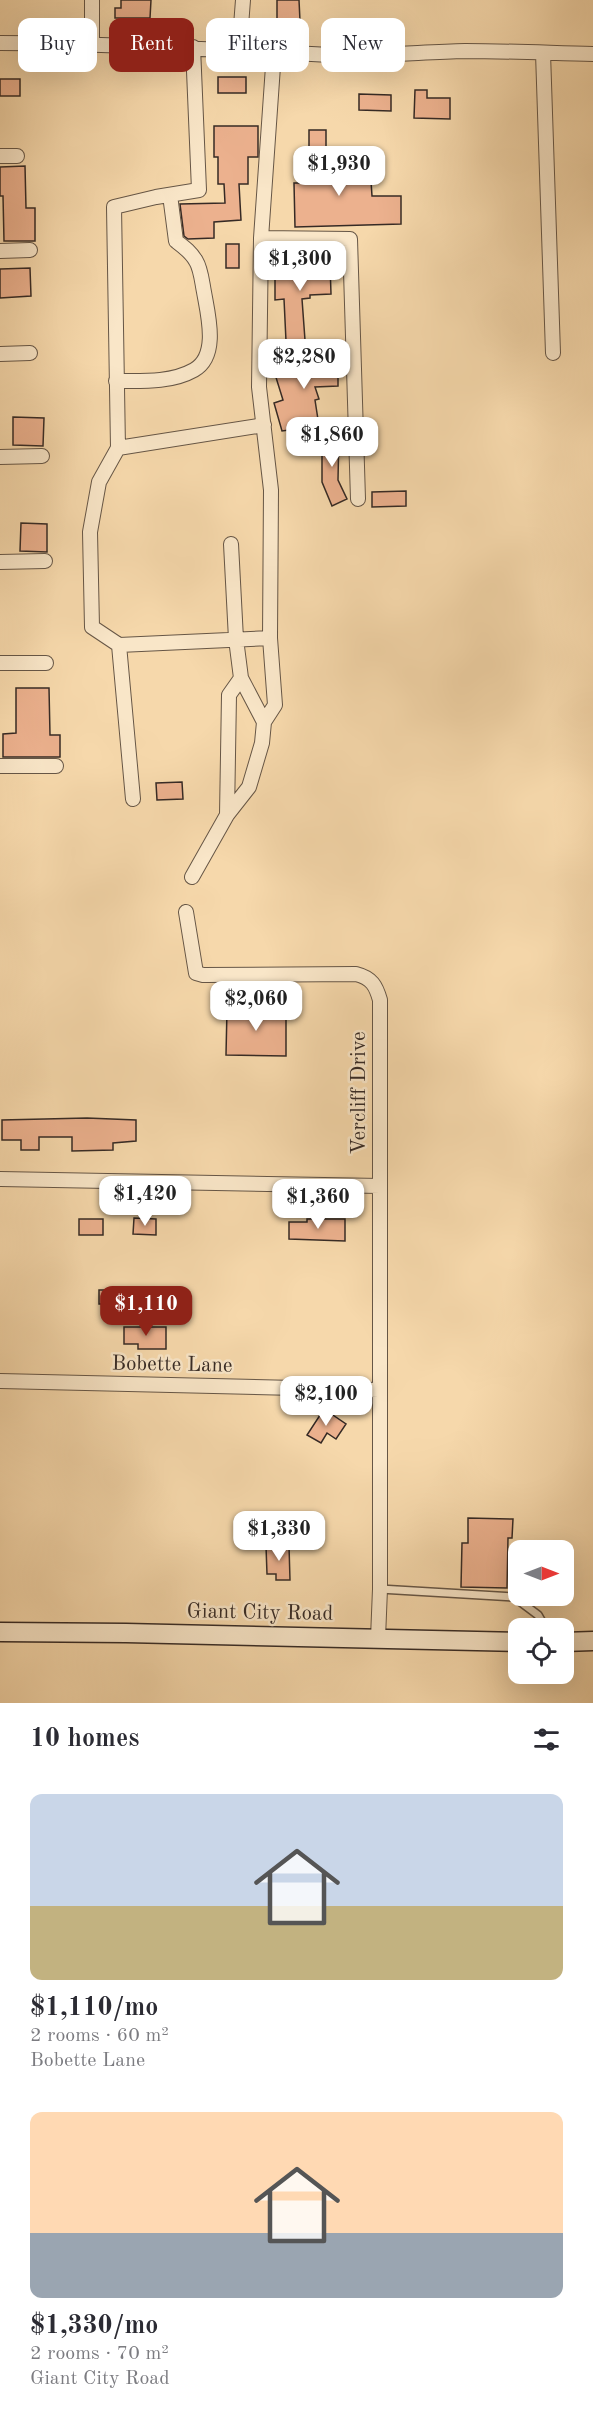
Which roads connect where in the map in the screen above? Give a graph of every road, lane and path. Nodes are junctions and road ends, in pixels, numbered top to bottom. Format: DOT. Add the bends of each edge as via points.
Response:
graph roads {
  1 [pos="92,0"];
  2 [pos="243,0"];
  3 [pos="92,18"];
  4 [pos="242,18"];
  5 [pos="0,43"];
  6 [pos="18,43"];
  7 [pos="543,53"];
  8 [pos="309,54"];
  9 [pos="593,54"];
  10 [pos="194,71"];
  11 [pos="273,72"];
  12 [pos="0,156"];
  13 [pos="17,156"];
  14 [pos="170,195"];
  15 [pos="261,238"];
  16 [pos="30,250"];
  17 [pos="0,251"];
  18 [pos="30,353"];
  19 [pos="553,353"];
  20 [pos="0,354"];
  21 [pos="116,381"];
  22 [pos="264,425"];
  23 [pos="118,448"];
  24 [pos="42,456"];
  25 [pos="0,457"];
  26 [pos="358,499"];
  27 [pos="231,544"];
  28 [pos="45,561"];
  29 [pos="0,562"];
  30 [pos="270,638"];
  31 [pos="236,639"];
  32 [pos="119,645"];
  33 [pos="0,663"];
  34 [pos="46,663"];
  35 [pos="241,678"];
  36 [pos="264,722"];
  37 [pos="0,766"];
  38 [pos="56,766"];
  39 [pos="133,799"];
  40 [pos="226,815"];
  41 [pos="192,877"];
  42 [pos="186,912"];
  43 [pos="0,1179"];
  44 [pos="380,1186"];
  45 [pos="0,1381"];
  46 [pos="379,1390"];
  47 [pos="380,1589"];
  48 [pos="540,1618"];
  49 [pos="0,1632"];
  50 [pos="378,1638"];
  51 [pos="593,1641"];
  52 [pos="508,1642"];
  53 [pos="574,1642"];
  1 -- 3 [label="street"];
  2 -- 4 [label="street"];
  5 -- 6 [label="street"];
  7 -- 8 [label="street"];
  7 -- 9 [label="street"];
  7 -- 19 [label="street"];
  10 -- 14 [label="street" via="199,190"];
  11 -- 15 [label="street"];
  12 -- 13 [label="street"];
  14 -- 21 [label="street" via="114,207"];
  14 -- 21 [label="street" via="176,242 197,262 210,335 208,348 203,363 176,377"];
  15 -- 22 [label="street" via="260,387"];
  15 -- 26 [label="street" via="350,239"];
  16 -- 17 [label="street"];
  18 -- 20 [label="street"];
  21 -- 23 [label="street"];
  22 -- 23 [label="street"];
  22 -- 30 [label="street" via="271,490"];
  23 -- 32 [label="street" via="99,482 92,522 90,599 92,627"];
  24 -- 25 [label="street"];
  27 -- 31 [label="street"];
  28 -- 29 [label="street"];
  30 -- 31 [label="street"];
  30 -- 36 [label="street" via="275,705"];
  31 -- 32 [label="street"];
  31 -- 35 [label="street"];
  32 -- 39 [label="street"];
  33 -- 34 [label="street"];
  35 -- 36 [label="street"];
  35 -- 40 [label="street" via="229,695"];
  36 -- 40 [label="street" via="249,787"];
  37 -- 38 [label="street"];
  40 -- 41 [label="street"];
  42 -- 44 [label="street, Vercliff Drive" via="196,973 356,974 367,977 376,987 380,1000"];
  43 -- 44 [label="street"];
  44 -- 46 [label="street, Vercliff Drive"];
  45 -- 46 [label="street, Bobette Lane"];
  46 -- 47 [label="street, Vercliff Drive"];
  47 -- 48 [label="lane" via="514,1597"];
  47 -- 50 [label="street, Vercliff Drive"];
  49 -- 50 [label="street, Giant City Road"];
  50 -- 52 [label="street, Giant City Road"];
  51 -- 53 [label="street"];
}
